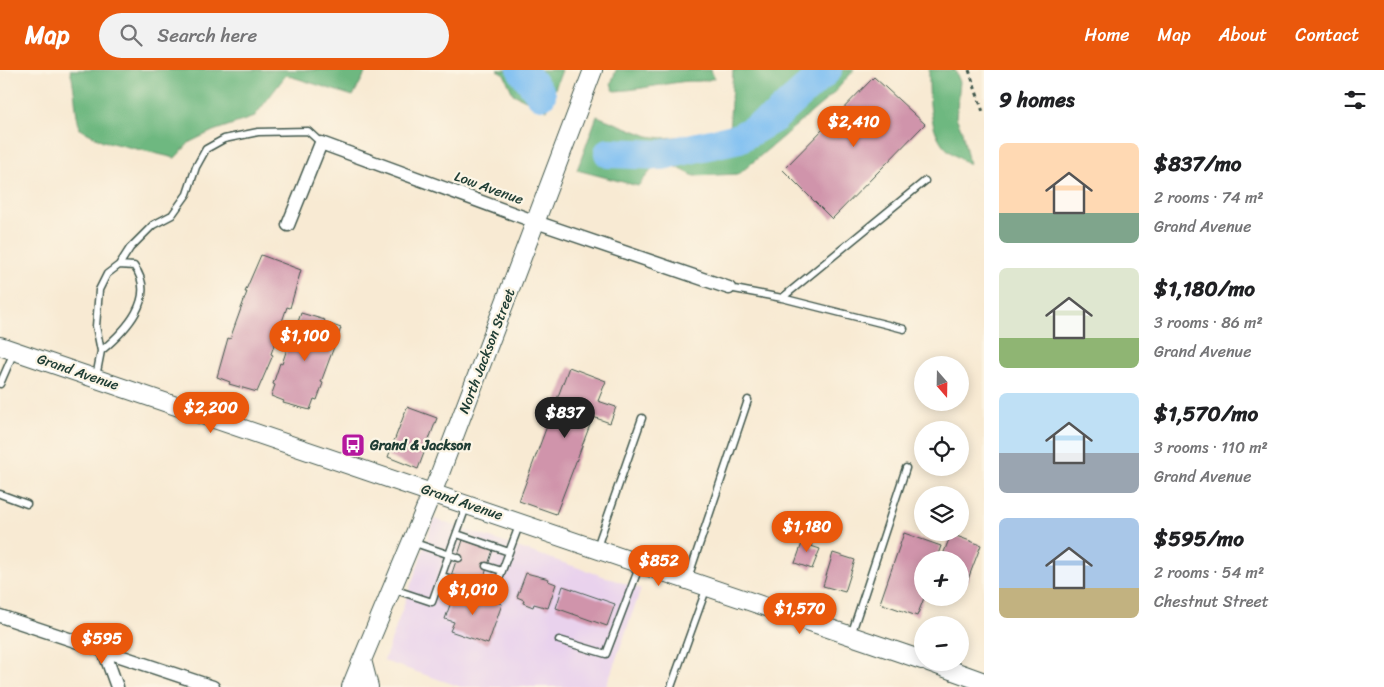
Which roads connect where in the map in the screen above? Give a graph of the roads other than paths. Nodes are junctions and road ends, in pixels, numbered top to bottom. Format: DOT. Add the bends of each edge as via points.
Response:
graph roads {
  1 [pos="593,70"];
  2 [pos="321,143"];
  3 [pos="925,181"];
  4 [pos="536,222"];
  5 [pos="288,224"];
  6 [pos="119,265"];
  7 [pos="730,288"];
  8 [pos="782,298"];
  9 [pos="904,329"];
  10 [pos="4,347"];
  11 [pos="101,351"];
  12 [pos="96,378"];
  13 [pos="0,384"];
  14 [pos="748,400"];
  15 [pos="642,418"];
  16 [pos="906,468"];
  17 [pos="432,492"];
  18 [pos="0,494"];
  19 [pos="27,504"];
  20 [pos="468,504"];
  21 [pos="520,522"];
  22 [pos="457,534"];
  23 [pos="412,542"];
  24 [pos="597,548"];
  25 [pos="509,552"];
  26 [pos="449,555"];
  27 [pos="459,558"];
  28 [pos="641,563"];
  29 [pos="486,566"];
  30 [pos="502,571"];
  31 [pos="442,576"];
  32 [pos="688,580"];
  33 [pos="708,586"];
  34 [pos="392,588"];
  35 [pos="0,616"];
  36 [pos="851,636"];
  37 [pos="559,640"];
  38 [pos="104,651"];
  39 [pos="914,657"];
  40 [pos="362,660"];
  41 [pos="954,671"];
  42 [pos="984,682"];
  43 [pos="117,687"];
  44 [pos="213,687"];
  45 [pos="351,687"];
  46 [pos="369,687"];
  47 [pos="671,687"];
  1 -- 4 [label="main road, North Jackson Street"];
  2 -- 4 [label="street, Low Avenue"];
  2 -- 5 [label="street"];
  2 -- 6 [label="lane" via="308,131 258,132 224,139 206,149 187,194 172,214 153,225 130,248"];
  3 -- 8 [label="lane"];
  4 -- 7 [label="street, Low Avenue"];
  4 -- 17 [label="main road, North Jackson Street"];
  6 -- 11 [label="lane" via="107,274 99,290 96,326"];
  6 -- 11 [label="lane" via="134,266 142,276 141,294 134,319"];
  7 -- 8 [label="lane"];
  8 -- 9 [label="lane"];
  10 -- 12 [label="main road, Grand Avenue"];
  10 -- 13 [label="lane"];
  11 -- 12 [label="lane"];
  12 -- 17 [label="main road, Grand Avenue"];
  14 -- 32 [label="lane"];
  15 -- 24 [label="lane"];
  16 -- 36 [label="lane"];
  17 -- 20 [label="main road, Grand Avenue"];
  17 -- 23 [label="main road, North Jackson Street"];
  18 -- 19 [label="lane"];
  20 -- 21 [label="main road, Grand Avenue"];
  20 -- 22 [label="lane"];
  21 -- 24 [label="main road, Grand Avenue"];
  21 -- 25 [label="lane"];
  22 -- 25 [label="lane"];
  22 -- 26 [label="lane"];
  23 -- 26 [label="lane"];
  23 -- 34 [label="main road, North Jackson Street"];
  24 -- 28 [label="main road, Grand Avenue"];
  25 -- 30 [label="lane"];
  26 -- 27 [label="lane"];
  26 -- 31 [label="lane"];
  28 -- 32 [label="main road, Grand Avenue"];
  28 -- 37 [label="lane" via="606,654"];
  29 -- 30 [label="lane"];
  30 -- 31 [label="lane" via="494,592"];
  31 -- 34 [label="lane" via="432,602"];
  32 -- 33 [label="main road, Grand Avenue"];
  33 -- 36 [label="main road, Grand Avenue"];
  33 -- 47 [label="lane"];
  34 -- 40 [label="main road, North Jackson Street"];
  35 -- 38 [label="street"];
  36 -- 39 [label="main road, Grand Avenue"];
  38 -- 43 [label="street"];
  38 -- 44 [label="street"];
  40 -- 45 [label="main road, North Jackson Street"];
  40 -- 46 [label="main road"];
  41 -- 42 [label="main road"];
}
